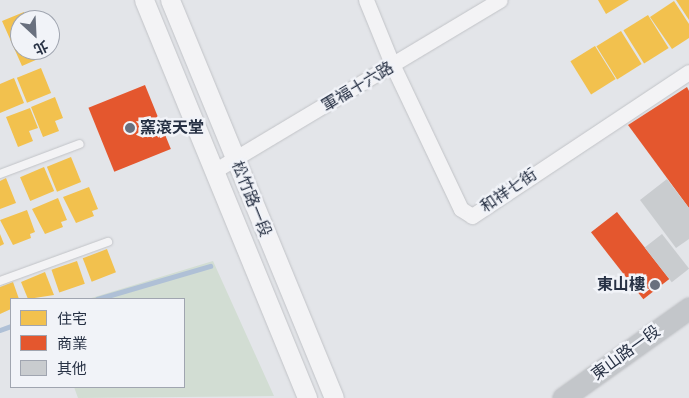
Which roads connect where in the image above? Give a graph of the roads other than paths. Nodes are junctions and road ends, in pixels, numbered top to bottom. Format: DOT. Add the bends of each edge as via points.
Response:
graph roads {
  1 [pos="144,0"];
  2 [pos="170,0"];
  3 [pos="366,0"];
  4 [pos="500,0"];
  5 [pos="393,66"];
  6 [pos="689,72"];
  7 [pos="80,144"];
  8 [pos="236,161"];
  9 [pos="214,171"];
  10 [pos="0,174"];
  11 [pos="108,242"];
  12 [pos="0,281"];
  13 [pos="689,308"];
  14 [pos="307,398"];
  15 [pos="334,398"];
  16 [pos="563,398"];
  1 -- 9 [label="street, 松竹路一段"];
  2 -- 8 [label="street, 松竹路一段"];
  3 -- 5 [label="street"];
  4 -- 5 [label="street, 軍福十六路"];
  5 -- 6 [label="street, 和祥七街" via="461,208 472,216"];
  5 -- 8 [label="street, 軍福十六路"];
  7 -- 10 [label="lane"];
  8 -- 9 [label="street, 軍福十六路"];
  8 -- 15 [label="street, 松竹路一段"];
  9 -- 14 [label="street, 松竹路一段"];
  11 -- 12 [label="lane"];
  13 -- 16 [label="main road, 東山路一段"];
}
